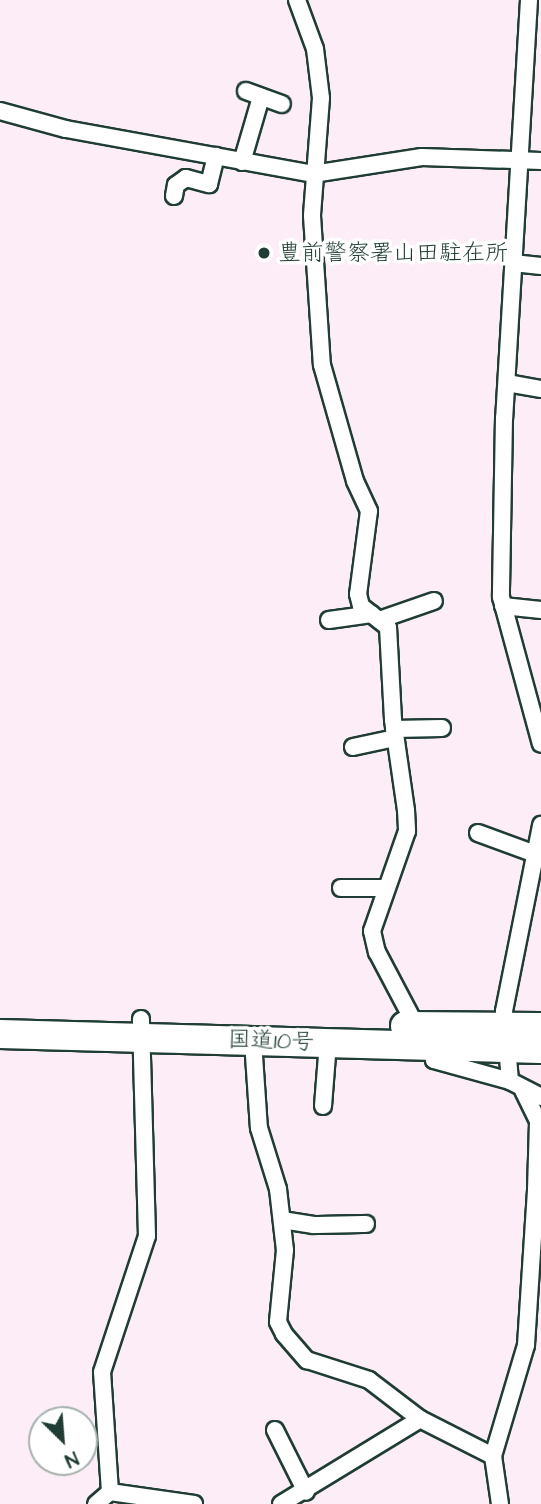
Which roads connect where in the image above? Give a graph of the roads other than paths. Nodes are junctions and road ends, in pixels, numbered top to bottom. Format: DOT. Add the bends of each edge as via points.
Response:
graph roads {
  1 [pos="297,0"];
  2 [pos="529,0"];
  3 [pos="282,104"];
  4 [pos="0,111"];
  5 [pos="216,156"];
  6 [pos="541,161"];
  7 [pos="242,162"];
  8 [pos="519,162"];
  9 [pos="313,174"];
  10 [pos="174,196"];
  11 [pos="513,263"];
  12 [pos="541,266"];
  13 [pos="507,383"];
  14 [pos="541,389"];
  15 [pos="434,601"];
  16 [pos="503,606"];
  17 [pos="541,610"];
  18 [pos="375,617"];
  19 [pos="329,620"];
  20 [pos="442,727"];
  21 [pos="394,733"];
  22 [pos="541,744"];
  23 [pos="353,747"];
  24 [pos="541,825"];
  25 [pos="478,834"];
  26 [pos="535,853"];
  27 [pos="341,888"];
  28 [pos="383,888"];
  29 [pos="0,1015"];
  30 [pos="541,1027"];
  31 [pos="141,1028"];
  32 [pos="0,1034"];
  33 [pos="424,1036"];
  34 [pos="508,1038"];
  35 [pos="253,1041"];
  36 [pos="328,1042"];
  37 [pos="541,1049"];
  38 [pos="516,1085"];
  39 [pos="541,1097"];
  40 [pos="323,1106"];
  41 [pos="539,1190"];
  42 [pos="282,1220"];
  43 [pos="366,1224"];
  44 [pos="533,1347"];
  45 [pos="420,1419"];
  46 [pos="275,1430"];
  47 [pos="493,1456"];
  48 [pos="110,1492"];
  49 [pos="306,1492"];
  50 [pos="145,1501"];
  51 [pos="96,1504"];
  52 [pos="194,1504"];
  53 [pos="281,1504"];
  54 [pos="500,1504"];
  1 -- 9 [label="street" via="315,49 321,98"];
  2 -- 8 [label="street"];
  3 -- 7 [label="street" via="254,94"];
  4 -- 5 [label="street" via="66,129"];
  5 -- 7 [label="street"];
  5 -- 10 [label="street" via="209,184 186,178 176,186"];
  6 -- 8 [label="street"];
  7 -- 9 [label="street"];
  8 -- 9 [label="street" via="422,157"];
  8 -- 11 [label="street"];
  9 -- 18 [label="street" via="314,290 322,365 355,481 369,511 358,594 361,606"];
  11 -- 12 [label="street"];
  11 -- 13 [label="street"];
  13 -- 14 [label="street"];
  13 -- 16 [label="street"];
  15 -- 18 [label="street"];
  16 -- 17 [label="street"];
  16 -- 22 [label="street"];
  18 -- 19 [label="street"];
  18 -- 21 [label="street" via="388,627"];
  20 -- 21 [label="street"];
  21 -- 23 [label="street"];
  21 -- 28 [label="street" via="407,831"];
  24 -- 26 [label="street"];
  25 -- 26 [label="street"];
  26 -- 34 [label="street" via="504,1011"];
  27 -- 28 [label="street"];
  28 -- 33 [label="street" via="372,931 377,952"];
  29 -- 31 [label="highway, 国道10号"];
  30 -- 34 [label="highway, 国道10号"];
  31 -- 32 [label="highway, 国道10号"];
  31 -- 33 [label="highway, 国道10号"];
  31 -- 35 [label="highway, 国道10号"];
  31 -- 48 [label="street" via="147,1237 102,1372"];
  33 -- 34 [label="highway, 国道10号"];
  33 -- 36 [label="highway, 国道10号"];
  33 -- 38 [label="street" via="435,1060"];
  34 -- 37 [label="highway, 国道10号"];
  34 -- 38 [label="street"];
  35 -- 36 [label="highway, 国道10号"];
  35 -- 42 [label="street" via="259,1128"];
  36 -- 40 [label="street"];
  38 -- 39 [label="street"];
  38 -- 41 [label="street" via="538,1121"];
  41 -- 44 [label="street"];
  42 -- 43 [label="street"];
  42 -- 45 [label="street" via="285,1250 278,1322 284,1334 307,1360 369,1380"];
  44 -- 47 [label="street"];
  45 -- 47 [label="street"];
  45 -- 49 [label="street"];
  46 -- 49 [label="street"];
  47 -- 54 [label="street"];
  48 -- 50 [label="street"];
  48 -- 51 [label="street"];
  49 -- 53 [label="street"];
  50 -- 52 [label="street"];
}
